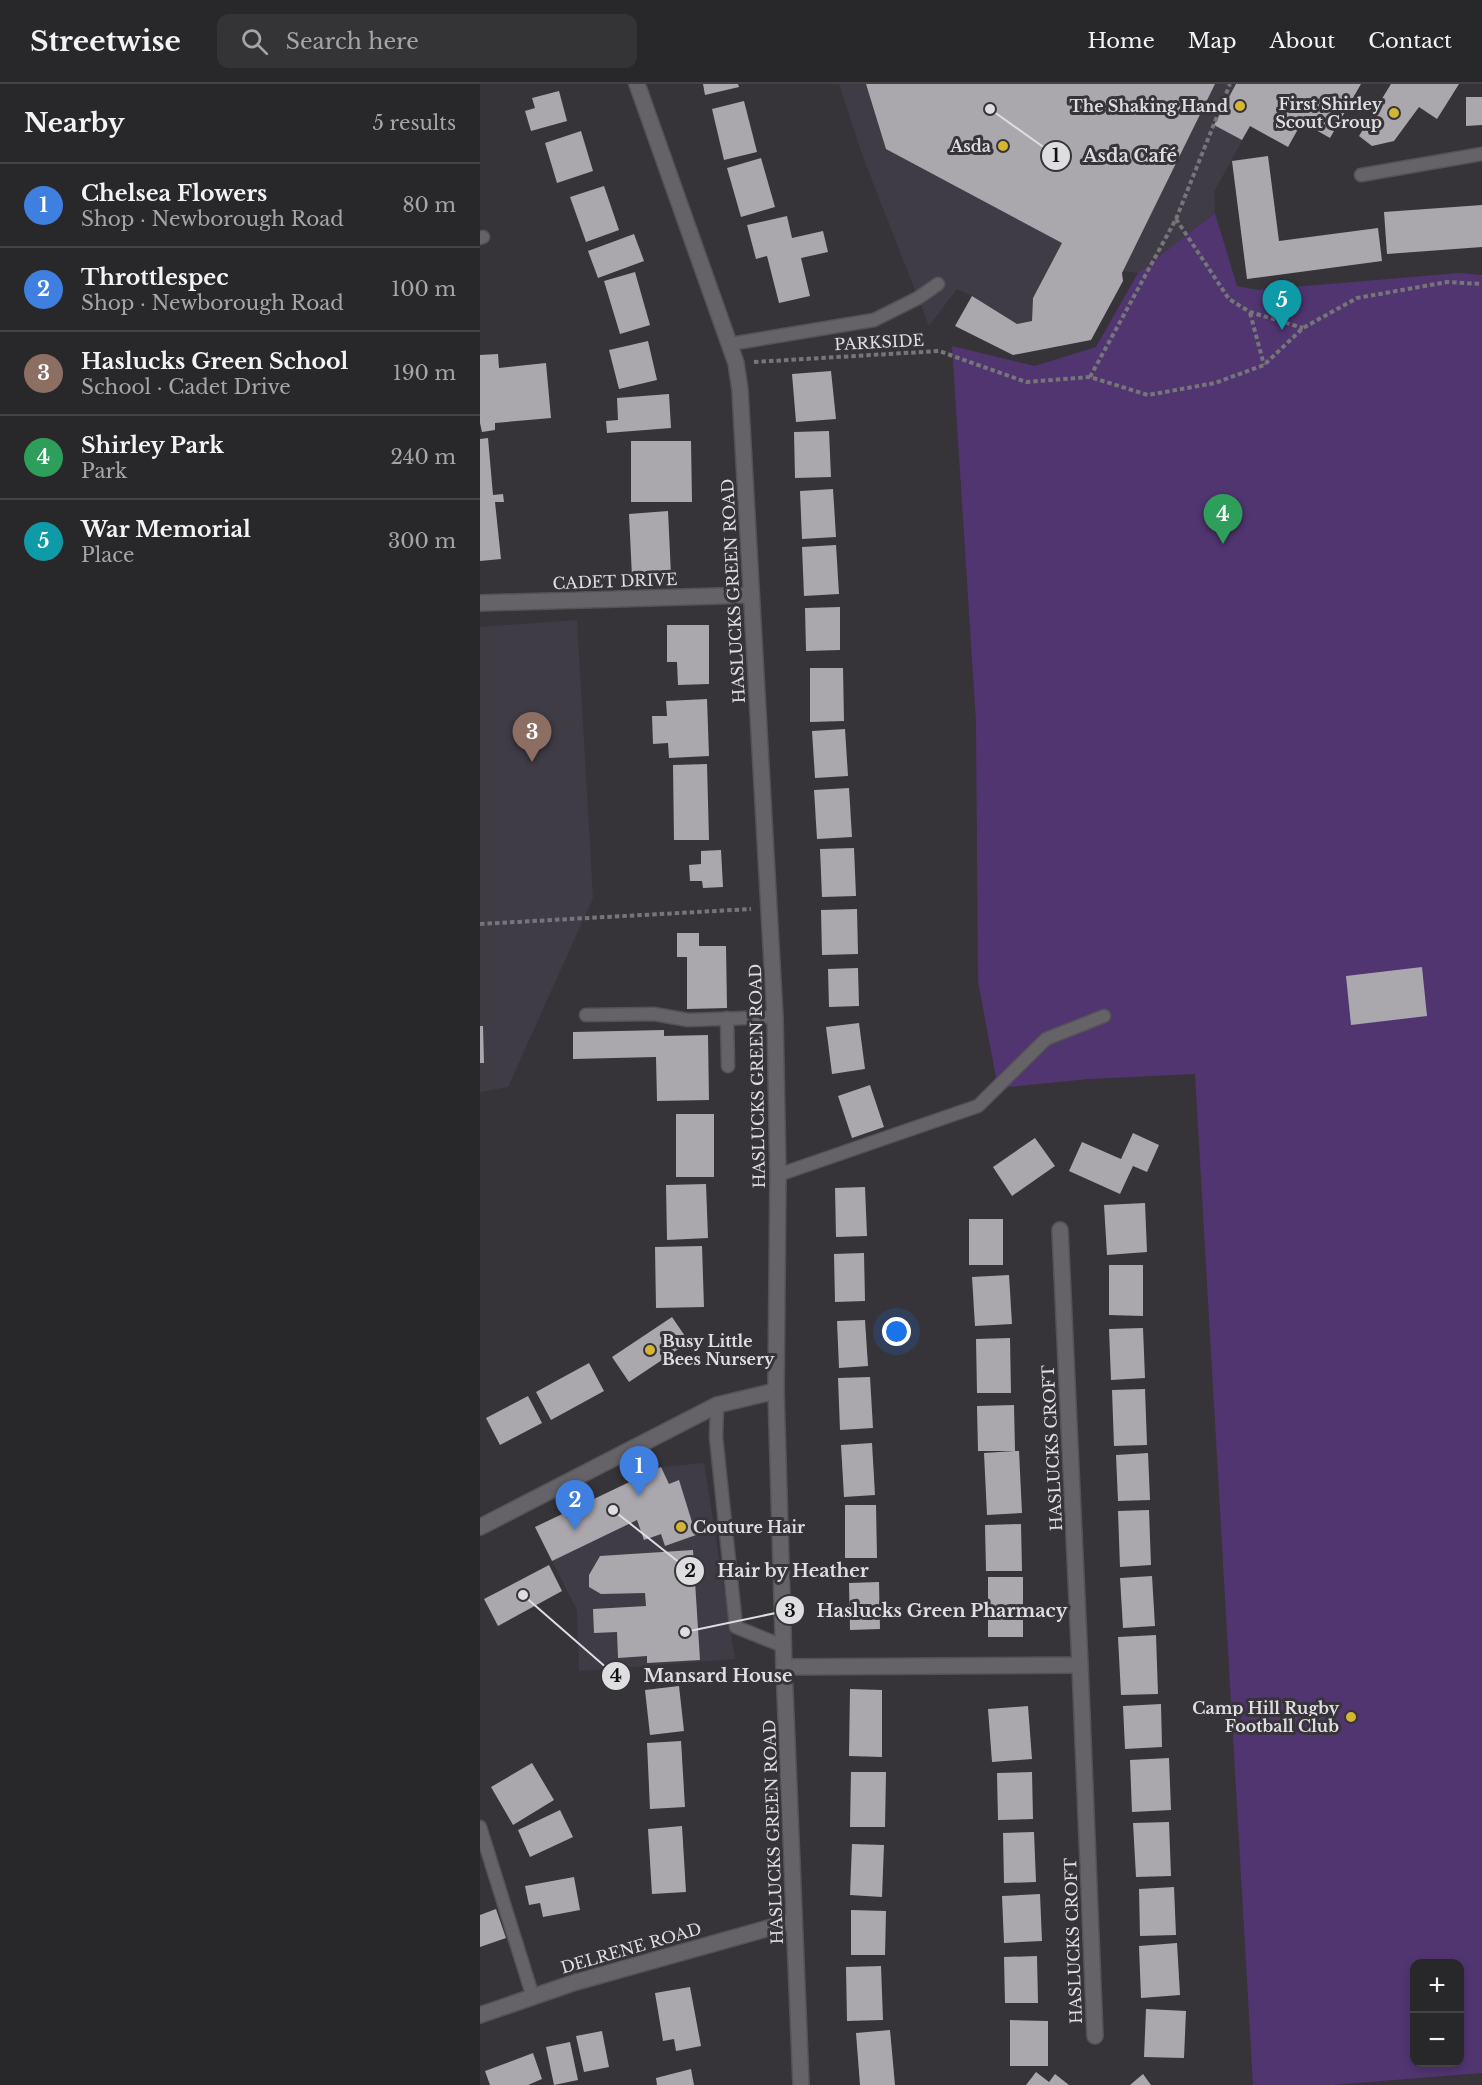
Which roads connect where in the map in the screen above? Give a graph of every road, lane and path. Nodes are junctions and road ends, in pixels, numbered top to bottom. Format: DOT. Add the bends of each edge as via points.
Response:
graph roads {
  1 [pos="637,84"];
  2 [pos="1230,84"];
  3 [pos="1482,154"];
  4 [pos="1361,175"];
  5 [pos="1176,219"];
  6 [pos="938,284"];
  7 [pos="1482,284"];
  8 [pos="1250,312"];
  9 [pos="1303,328"];
  10 [pos="730,344"];
  11 [pos="736,363"];
  12 [pos="1264,365"];
  13 [pos="1090,377"];
  14 [pos="752,595"];
  15 [pos="480,603"];
  16 [pos="769,908"];
  17 [pos="480,924"];
  18 [pos="586,1015"];
  19 [pos="1104,1016"];
  20 [pos="775,1017"];
  21 [pos="727,1018"];
  22 [pos="728,1066"];
  23 [pos="778,1175"];
  24 [pos="1060,1230"];
  25 [pos="776,1390"];
  26 [pos="717,1405"];
  27 [pos="480,1527"];
  28 [pos="783,1646"];
  29 [pos="1080,1665"];
  30 [pos="784,1667"];
  31 [pos="480,1827"];
  32 [pos="794,1921"];
  33 [pos="532,1997"];
  34 [pos="480,2015"];
  35 [pos="1095,2036"];
  36 [pos="801,2085"];
  1 -- 10 [label="street, HASLUCKS GREEN ROAD"];
  2 -- 5 [label="path"];
  3 -- 4 [label="lane"];
  5 -- 8 [label="path" via="1229,299"];
  5 -- 13 [label="path"];
  6 -- 10 [label="lane" via="873,320"];
  7 -- 9 [label="path" via="1447,282 1356,298"];
  8 -- 9 [label="path"];
  8 -- 12 [label="path"];
  9 -- 12 [label="path"];
  10 -- 11 [label="street, HASLUCKS GREEN ROAD"];
  11 -- 13 [label="path, PARKSIDE" via="939,351 1026,382"];
  11 -- 14 [label="street, HASLUCKS GREEN ROAD"];
  12 -- 13 [label="path" via="1215,383 1148,395"];
  14 -- 15 [label="street, CADET DRIVE"];
  14 -- 16 [label="street, HASLUCKS GREEN ROAD"];
  16 -- 17 [label="path"];
  16 -- 20 [label="street, HASLUCKS GREEN ROAD"];
  18 -- 21 [label="lane"];
  19 -- 23 [label="lane" via="1046,1039 978,1106"];
  20 -- 21 [label="lane"];
  20 -- 23 [label="street, HASLUCKS GREEN ROAD"];
  21 -- 22 [label="lane"];
  23 -- 25 [label="street, HASLUCKS GREEN ROAD"];
  24 -- 29 [label="street, HASLUCKS CROFT"];
  25 -- 26 [label="street"];
  25 -- 28 [label="street, HASLUCKS GREEN ROAD"];
  26 -- 27 [label="street"];
  26 -- 28 [label="lane" via="716,1437 736,1627"];
  28 -- 30 [label="street, HASLUCKS GREEN ROAD"];
  29 -- 30 [label="street"];
  29 -- 35 [label="street, HASLUCKS CROFT"];
  30 -- 32 [label="street, HASLUCKS GREEN ROAD"];
  31 -- 33 [label="lane"];
  32 -- 33 [label="street, DELRENE ROAD"];
  32 -- 36 [label="street, HASLUCKS GREEN ROAD"];
  33 -- 34 [label="street, DELRENE ROAD"];
}
